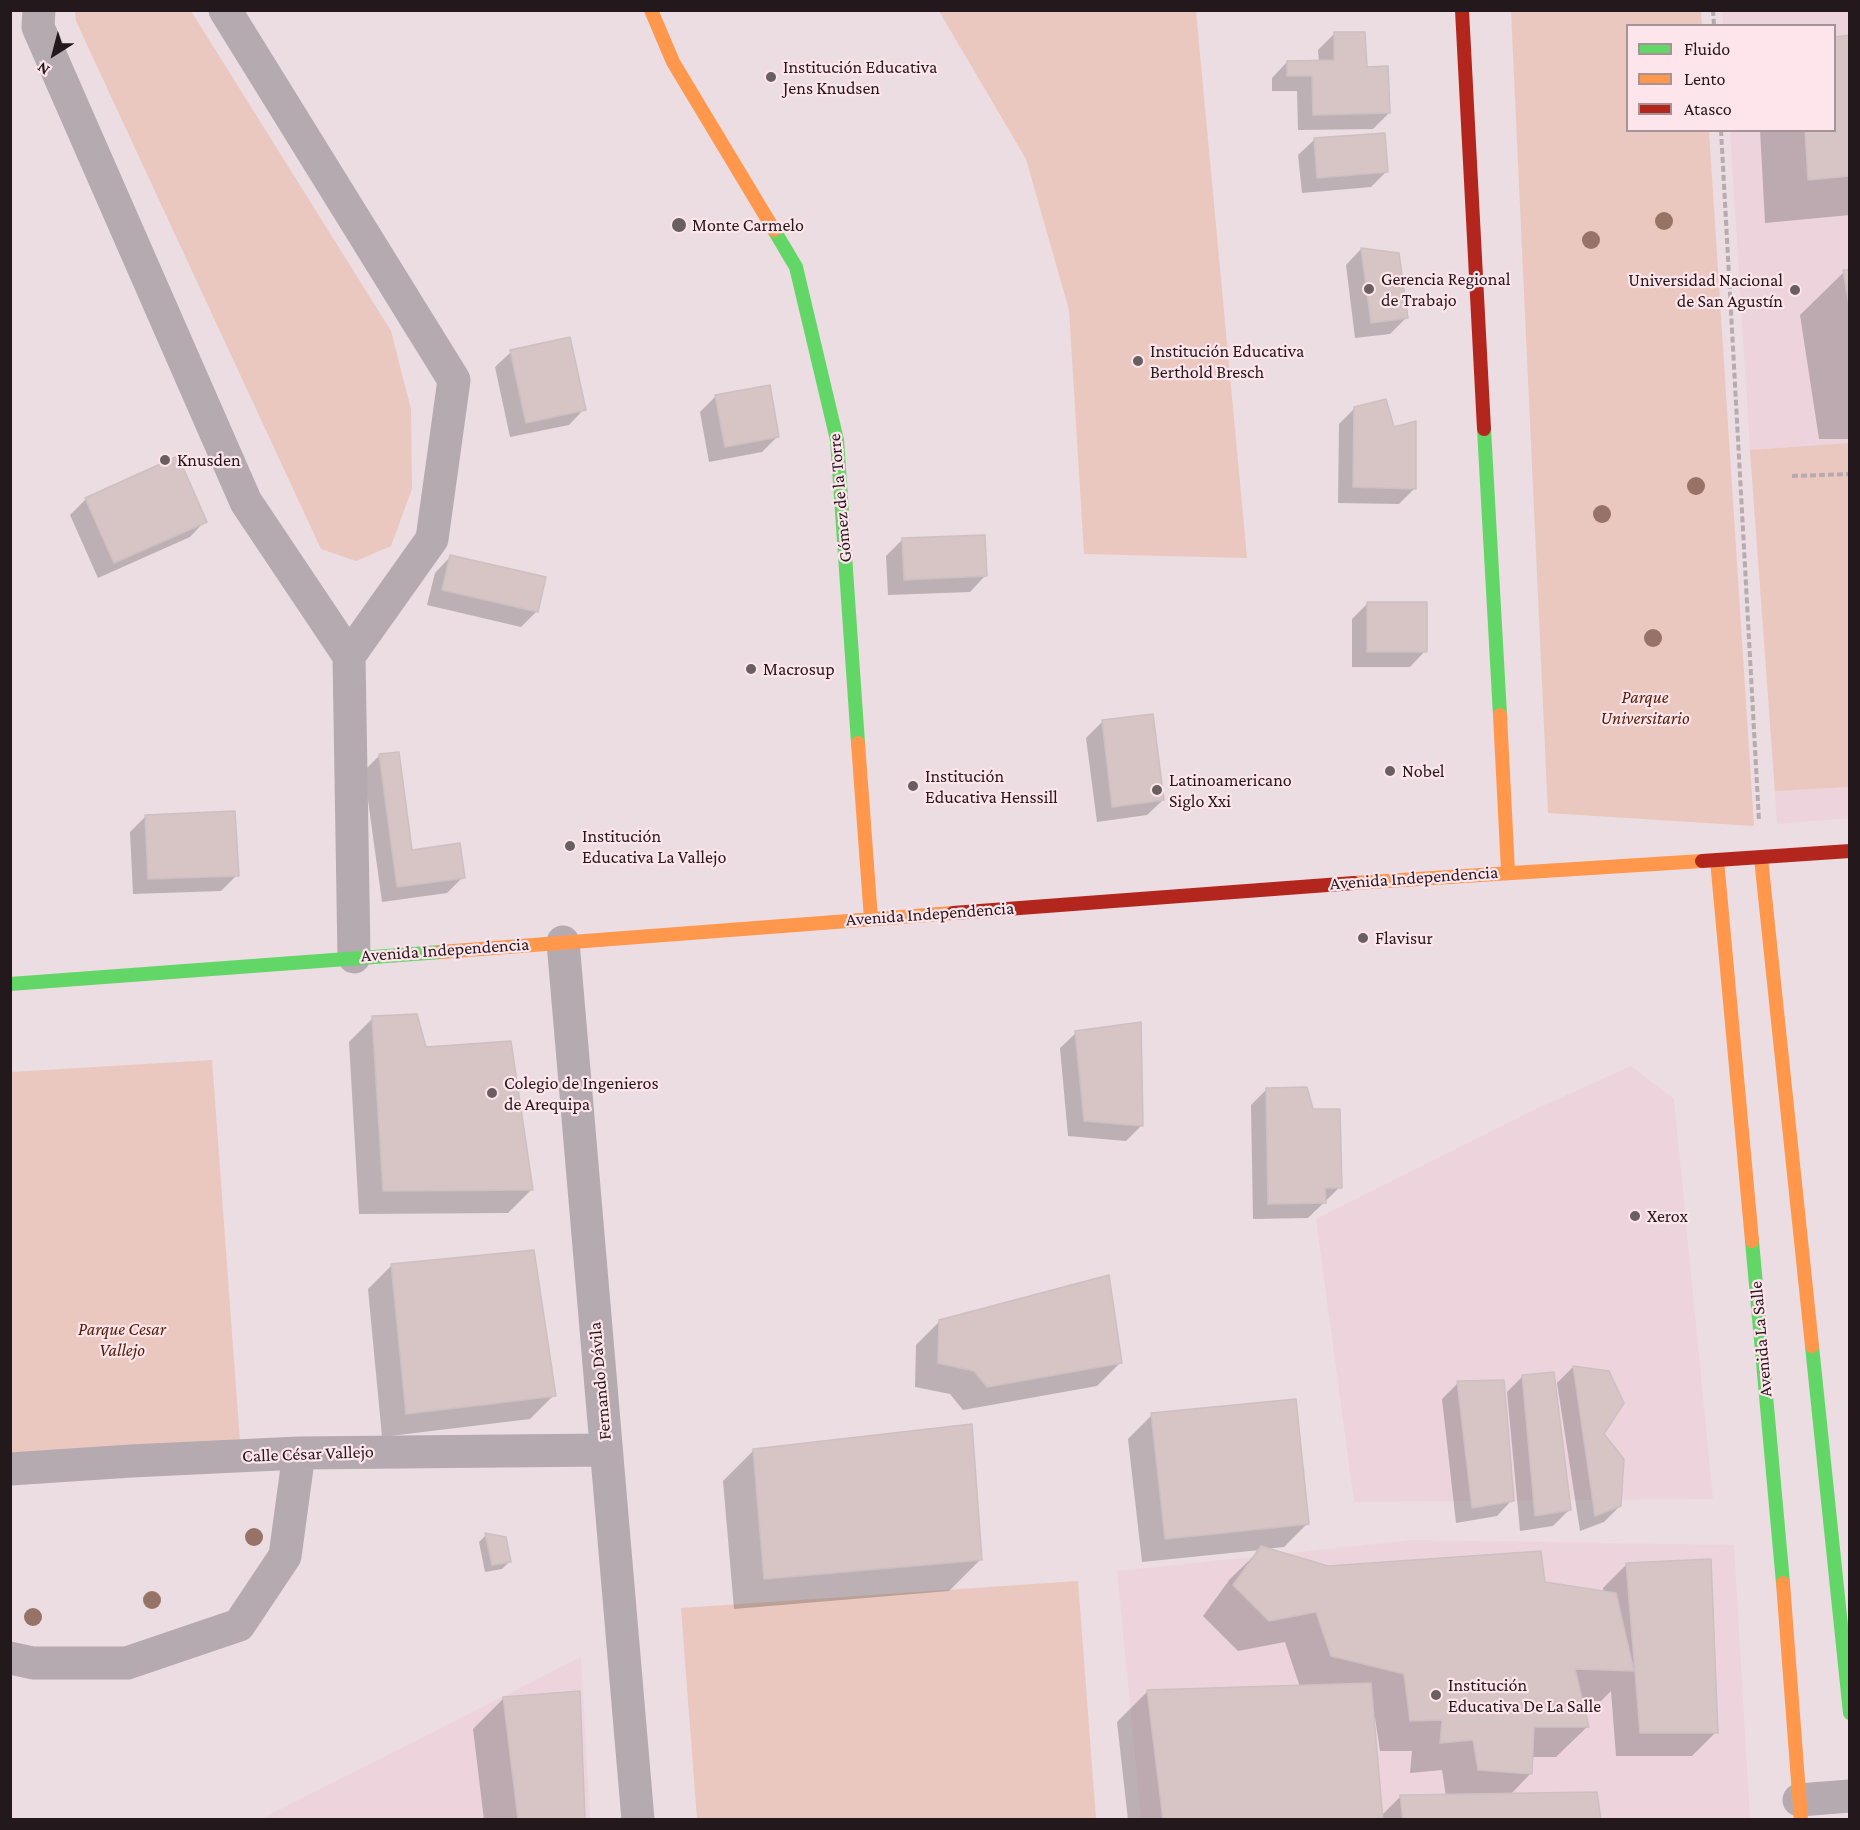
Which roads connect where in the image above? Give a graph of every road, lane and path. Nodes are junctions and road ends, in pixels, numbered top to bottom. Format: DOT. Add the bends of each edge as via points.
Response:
graph roads {
  1 [pos="39,10"];
  2 [pos="225,10"];
  3 [pos="651,10"];
  4 [pos="1462,10"];
  5 [pos="1721,132"];
  6 [pos="1850,474"];
  7 [pos="1792,476"];
  8 [pos="349,656"];
  9 [pos="1850,851"];
  10 [pos="1761,858"];
  11 [pos="1717,860"];
  12 [pos="1508,871"];
  13 [pos="871,919"];
  14 [pos="563,942"];
  15 [pos="354,957"];
  16 [pos="10,984"];
  17 [pos="606,1450"];
  18 [pos="299,1453"];
  19 [pos="10,1469"];
  20 [pos="10,1658"];
  21 [pos="1850,1713"];
  22 [pos="1850,1796"];
  23 [pos="1800,1810"];
  24 [pos="638,1820"];
  1 -- 8 [label="street" via="38,27 246,502"];
  2 -- 8 [label="street" via="454,380 432,538"];
  3 -- 13 [label="street, Gómez de la Torre" via="673,62 796,267 837,440"];
  4 -- 12 [label="street"];
  5 -- 10 [label="path"];
  6 -- 7 [label="path"];
  8 -- 15 [label="street"];
  9 -- 10 [label="street, Avenida Independencia"];
  10 -- 11 [label="street, Avenida Independencia"];
  10 -- 21 [label="street" via="1786,1159"];
  11 -- 12 [label="street, Avenida Independencia"];
  11 -- 23 [label="street, Avenida La Salle" via="1751,1162"];
  12 -- 13 [label="street, Avenida Independencia"];
  13 -- 14 [label="street, Avenida Independencia"];
  14 -- 15 [label="street, Avenida Independencia"];
  14 -- 17 [label="street, Fernando Dávila"];
  15 -- 16 [label="street, Avenida Independencia"];
  17 -- 18 [label="street, Calle César Vallejo"];
  17 -- 24 [label="street, Fernando Dávila"];
  18 -- 19 [label="street, Calle César Vallejo"];
  18 -- 20 [label="street" via="285,1556 239,1625 128,1663 33,1663"];
  22 -- 23 [label="street"];
}
